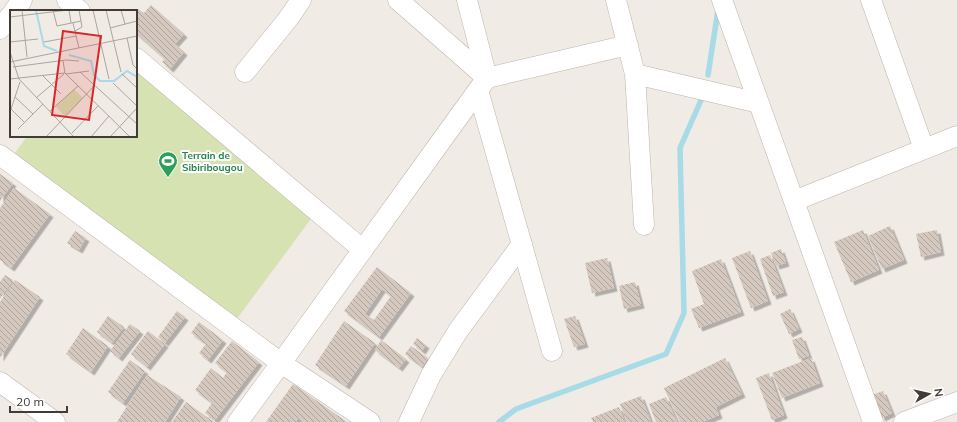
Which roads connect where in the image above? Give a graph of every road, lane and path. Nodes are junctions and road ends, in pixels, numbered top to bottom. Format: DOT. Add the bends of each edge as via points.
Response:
graph roads {
  1 [pos="22,0"];
  2 [pos="67,0"];
  3 [pos="301,0"];
  4 [pos="398,0"];
  5 [pos="467,0"];
  6 [pos="616,0"];
  7 [pos="722,0"];
  8 [pos="871,0"];
  9 [pos="15,10"];
  10 [pos="79,10"];
  11 [pos="10,16"];
  12 [pos="0,29"];
  13 [pos="628,45"];
  14 [pos="137,59"];
  15 [pos="245,72"];
  16 [pos="635,74"];
  17 [pos="483,84"];
  18 [pos="759,103"];
  19 [pos="957,136"];
  20 [pos="924,149"];
  21 [pos="0,155"];
  22 [pos="794,201"];
  23 [pos="644,225"];
  24 [pos="522,244"];
  25 [pos="363,250"];
  26 [pos="552,351"];
  27 [pos="281,363"];
  28 [pos="0,382"];
  29 [pos="957,402"];
  30 [pos="55,422"];
  31 [pos="238,422"];
  32 [pos="370,422"];
  33 [pos="409,422"];
  34 [pos="873,422"];
  35 [pos="904,422"];
  1 -- 9 [label="street"];
  2 -- 10 [label="street"];
  3 -- 15 [label="street"];
  4 -- 17 [label="street"];
  5 -- 17 [label="street"];
  6 -- 13 [label="street"];
  7 -- 18 [label="street"];
  8 -- 20 [label="street"];
  11 -- 12 [label="street"];
  13 -- 16 [label="street"];
  13 -- 17 [label="street"];
  14 -- 25 [label="street"];
  16 -- 18 [label="street"];
  16 -- 23 [label="street"];
  17 -- 24 [label="street"];
  17 -- 25 [label="street"];
  18 -- 22 [label="street"];
  19 -- 20 [label="street"];
  20 -- 22 [label="street"];
  21 -- 27 [label="street"];
  22 -- 34 [label="street"];
  24 -- 26 [label="street"];
  24 -- 33 [label="street" via="458,331 431,376"];
  25 -- 27 [label="street"];
  27 -- 31 [label="street"];
  27 -- 32 [label="street"];
  28 -- 30 [label="street"];
  29 -- 35 [label="street"];
}
